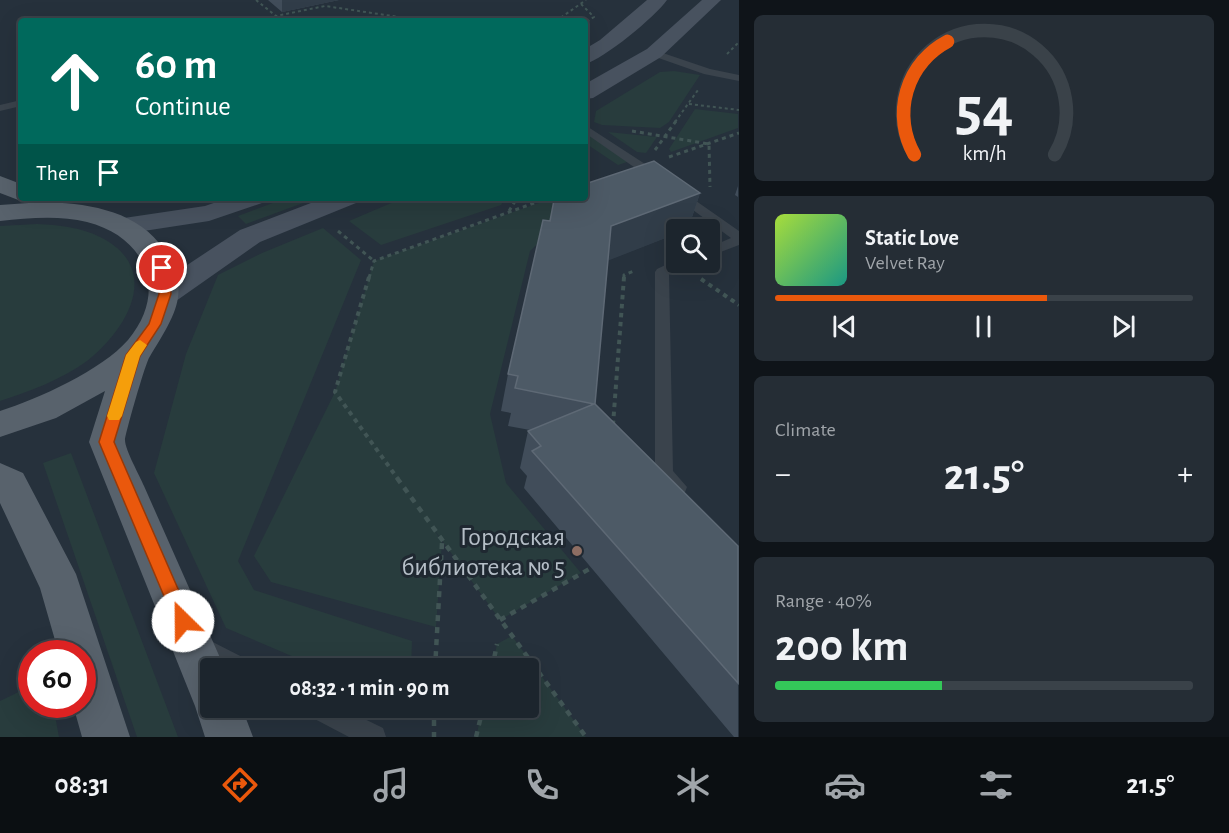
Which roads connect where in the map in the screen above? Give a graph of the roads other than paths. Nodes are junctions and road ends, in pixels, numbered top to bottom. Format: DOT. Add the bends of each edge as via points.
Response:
graph roads {
  1 [pos="658,0"];
  2 [pos="712,0"];
  3 [pos="654,53"];
  4 [pos="588,56"];
  5 [pos="738,78"];
  6 [pos="588,91"];
  7 [pos="18,104"];
  8 [pos="0,108"];
  9 [pos="588,130"];
  10 [pos="0,184"];
  11 [pos="18,192"];
  12 [pos="39,201"];
  13 [pos="244,201"];
  14 [pos="339,201"];
  15 [pos="60,210"];
  16 [pos="0,213"];
  17 [pos="124,226"];
  18 [pos="738,239"];
  19 [pos="720,247"];
  20 [pos="666,270"];
  21 [pos="165,294"];
  22 [pos="133,355"];
  23 [pos="0,424"];
  24 [pos="0,478"];
  25 [pos="686,496"];
  26 [pos="77,640"];
  27 [pos="192,641"];
  28 [pos="222,658"];
  29 [pos="200,662"];
  30 [pos="96,704"];
  31 [pos="222,718"];
  32 [pos="337,718"];
  33 [pos="106,737"];
  34 [pos="229,737"];
  35 [pos="374,737"];
  1 -- 4 [label="main road" via="608,44"];
  2 -- 3 [label="main road"];
  3 -- 5 [label="lane"];
  3 -- 6 [label="main road"];
  7 -- 8 [label="lane"];
  9 -- 18 [label="lane" via="643,166"];
  10 -- 11 [label="main road"];
  12 -- 15 [label="main road"];
  13 -- 17 [label="main road" via="209,213"];
  14 -- 21 [label="main road" via="250,236"];
  15 -- 16 [label="main road"];
  15 -- 17 [label="main road" via="94,215"];
  17 -- 21 [label="main road" via="148,244 162,268"];
  18 -- 19 [label="lane"];
  20 -- 25 [label="lane" via="662,272 664,474"];
  21 -- 22 [label="main road" via="155,324"];
  22 -- 23 [label="main road" via="85,389 39,413"];
  22 -- 27 [label="main road" via="107,442"];
  24 -- 26 [label="main road" via="10,484 61,587"];
  27 -- 28 [label="lane"];
  27 -- 29 [label="main road"];
  30 -- 33 [label="main road"];
  31 -- 34 [label="main road"];
  32 -- 35 [label="lane"];
}
